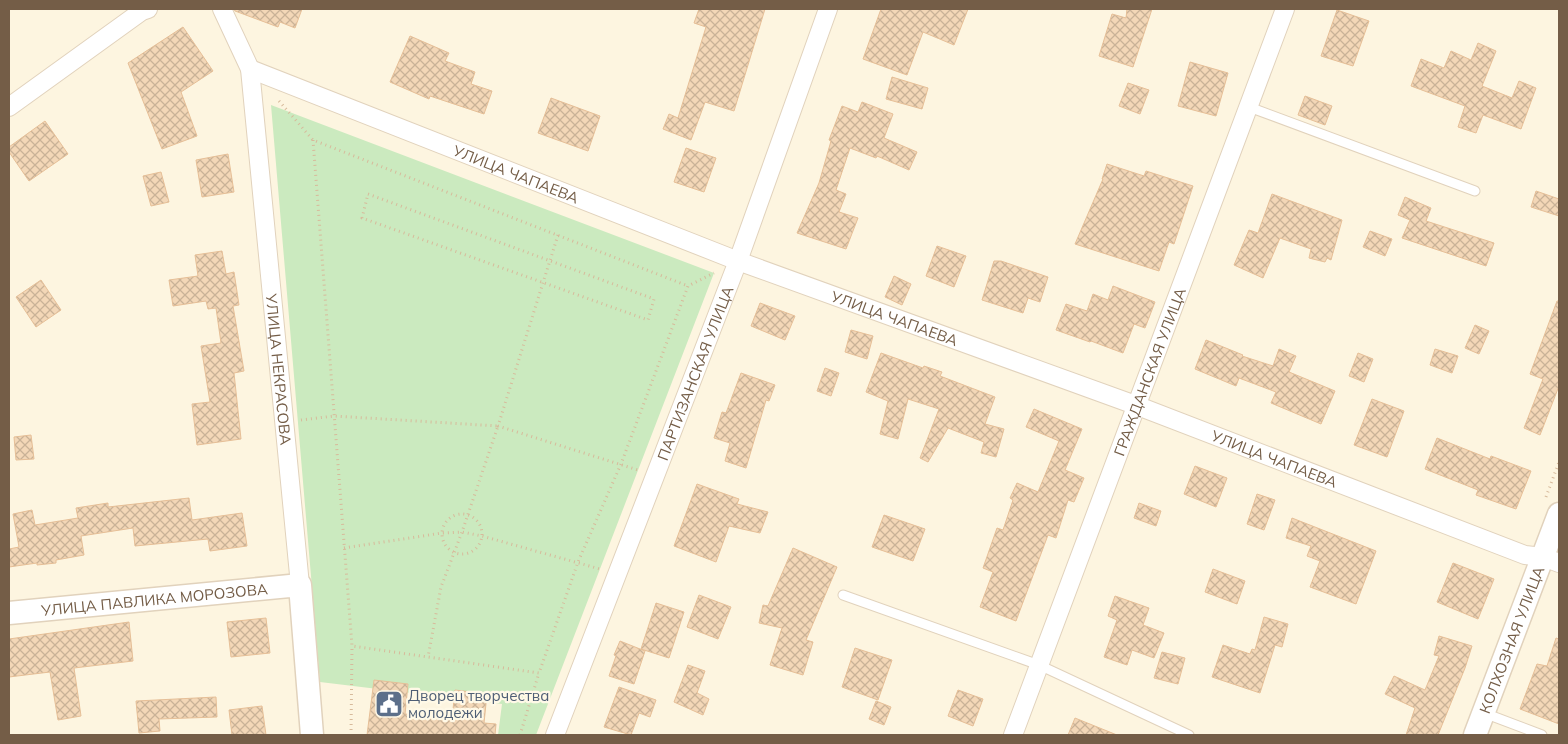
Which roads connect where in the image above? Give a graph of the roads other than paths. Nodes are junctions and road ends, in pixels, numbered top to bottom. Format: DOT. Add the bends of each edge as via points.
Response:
graph roads {
  1 [pos="222,9"];
  2 [pos="828,9"];
  3 [pos="1285,9"];
  4 [pos="143,10"];
  5 [pos="250,69"];
  6 [pos="9,106"];
  7 [pos="1249,107"];
  8 [pos="1475,191"];
  9 [pos="738,261"];
  10 [pos="1138,406"];
  11 [pos="1559,517"];
  12 [pos="1551,560"];
  13 [pos="300,585"];
  14 [pos="843,596"];
  15 [pos="9,613"];
  16 [pos="1039,666"];
  17 [pos="1483,713"];
  18 [pos="312,735"];
  19 [pos="555,735"];
  20 [pos="1013,735"];
  21 [pos="1189,735"];
  22 [pos="1475,735"];
  23 [pos="1542,735"];
  1 -- 5 [label="street, УЛИЦА НЕКРАСОВА"];
  2 -- 9 [label="street, ПАРТИЗАНСКАЯ УЛИЦА"];
  3 -- 7 [label="street, ГРАЖДАНСКАЯ УЛИЦА"];
  4 -- 6 [label="street"];
  5 -- 9 [label="street, УЛИЦА ЧАПАЕВА"];
  5 -- 13 [label="street, УЛИЦА НЕКРАСОВА"];
  7 -- 8 [label="lane"];
  7 -- 10 [label="street, ГРАЖДАНСКАЯ УЛИЦА"];
  9 -- 10 [label="street, УЛИЦА ЧАПАЕВА"];
  9 -- 19 [label="street, ПАРТИЗАНСКАЯ УЛИЦА"];
  10 -- 12 [label="street, УЛИЦА ЧАПАЕВА" via="1525,555"];
  10 -- 16 [label="street, ГРАЖДАНСКАЯ УЛИЦА"];
  11 -- 12 [label="street, КОЛХОЗНАЯ УЛИЦА"];
  12 -- 17 [label="street, КОЛХОЗНАЯ УЛИЦА"];
  13 -- 15 [label="street, УЛИЦА ПАВЛИКА МОРОЗОВА"];
  13 -- 18 [label="street, УЛИЦА НЕКРАСОВА"];
  14 -- 16 [label="lane"];
  16 -- 20 [label="street, ГРАЖДАНСКАЯ УЛИЦА"];
  16 -- 21 [label="lane"];
  17 -- 22 [label="street, КОЛХОЗНАЯ УЛИЦА"];
  17 -- 23 [label="lane"];
}
